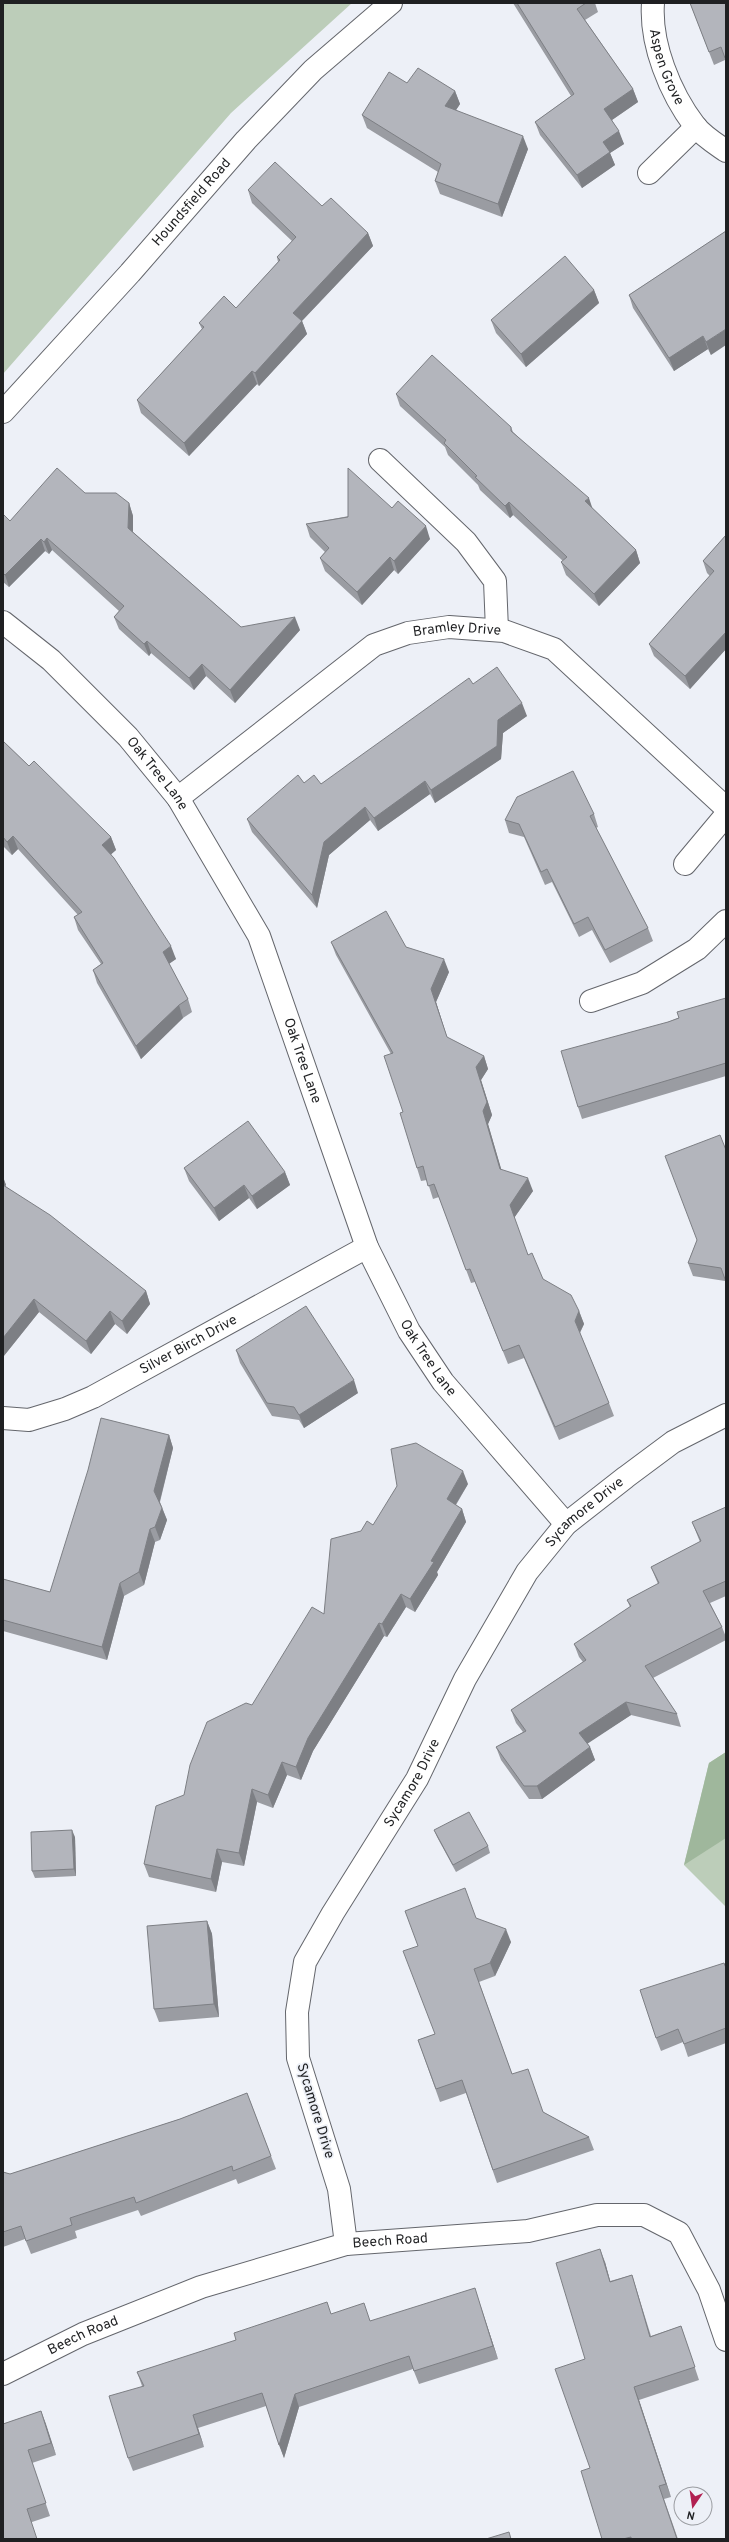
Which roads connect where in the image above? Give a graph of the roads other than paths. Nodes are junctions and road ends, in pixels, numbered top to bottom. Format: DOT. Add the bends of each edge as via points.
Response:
graph roads {
  1 [pos="391,3"];
  2 [pos="653,3"];
  3 [pos="696,127"];
  4 [pos="726,151"];
  5 [pos="649,173"];
  6 [pos="3,412"];
  7 [pos="380,460"];
  8 [pos="3,622"];
  9 [pos="497,630"];
  10 [pos="178,798"];
  11 [pos="726,808"];
  12 [pos="726,815"];
  13 [pos="685,864"];
  14 [pos="726,921"];
  15 [pos="591,1001"];
  16 [pos="367,1247"];
  17 [pos="726,1415"];
  18 [pos="3,1418"];
  19 [pos="566,1524"];
  20 [pos="346,2244"];
  21 [pos="726,2340"];
  22 [pos="3,2374"];
  1 -- 6 [label="street, Houndsfield Road" via="314,70 246,140 130,273"];
  2 -- 3 [label="street, Aspen Grove" via="652,29 664,72"];
  3 -- 4 [label="street, Aspen Grove"];
  3 -- 5 [label="street"];
  7 -- 9 [label="street" via="466,542 495,581"];
  8 -- 10 [label="street, Oak Tree Lane" via="51,660 122,731"];
  9 -- 10 [label="street, Bramley Drive" via="448,626 408,633 374,645"];
  9 -- 11 [label="street, Bramley Drive" via="554,649"];
  10 -- 16 [label="street, Oak Tree Lane" via="259,936"];
  12 -- 13 [label="street"];
  14 -- 15 [label="street" via="697,949 642,983"];
  16 -- 18 [label="street, Silver Birch Drive" via="93,1398 65,1410 29,1420"];
  16 -- 19 [label="street, Oak Tree Lane" via="409,1330 442,1382"];
  17 -- 19 [label="street, Sycamore Drive" via="673,1442"];
  19 -- 20 [label="street, Sycamore Drive" via="527,1572 465,1679 417,1779 305,1962 297,2012 298,2058 339,2189"];
  20 -- 21 [label="street, Beech Road" via="528,2231 597,2216 644,2215 679,2233 709,2290"];
  20 -- 22 [label="street, Beech Road" via="201,2287 83,2334"];
}
